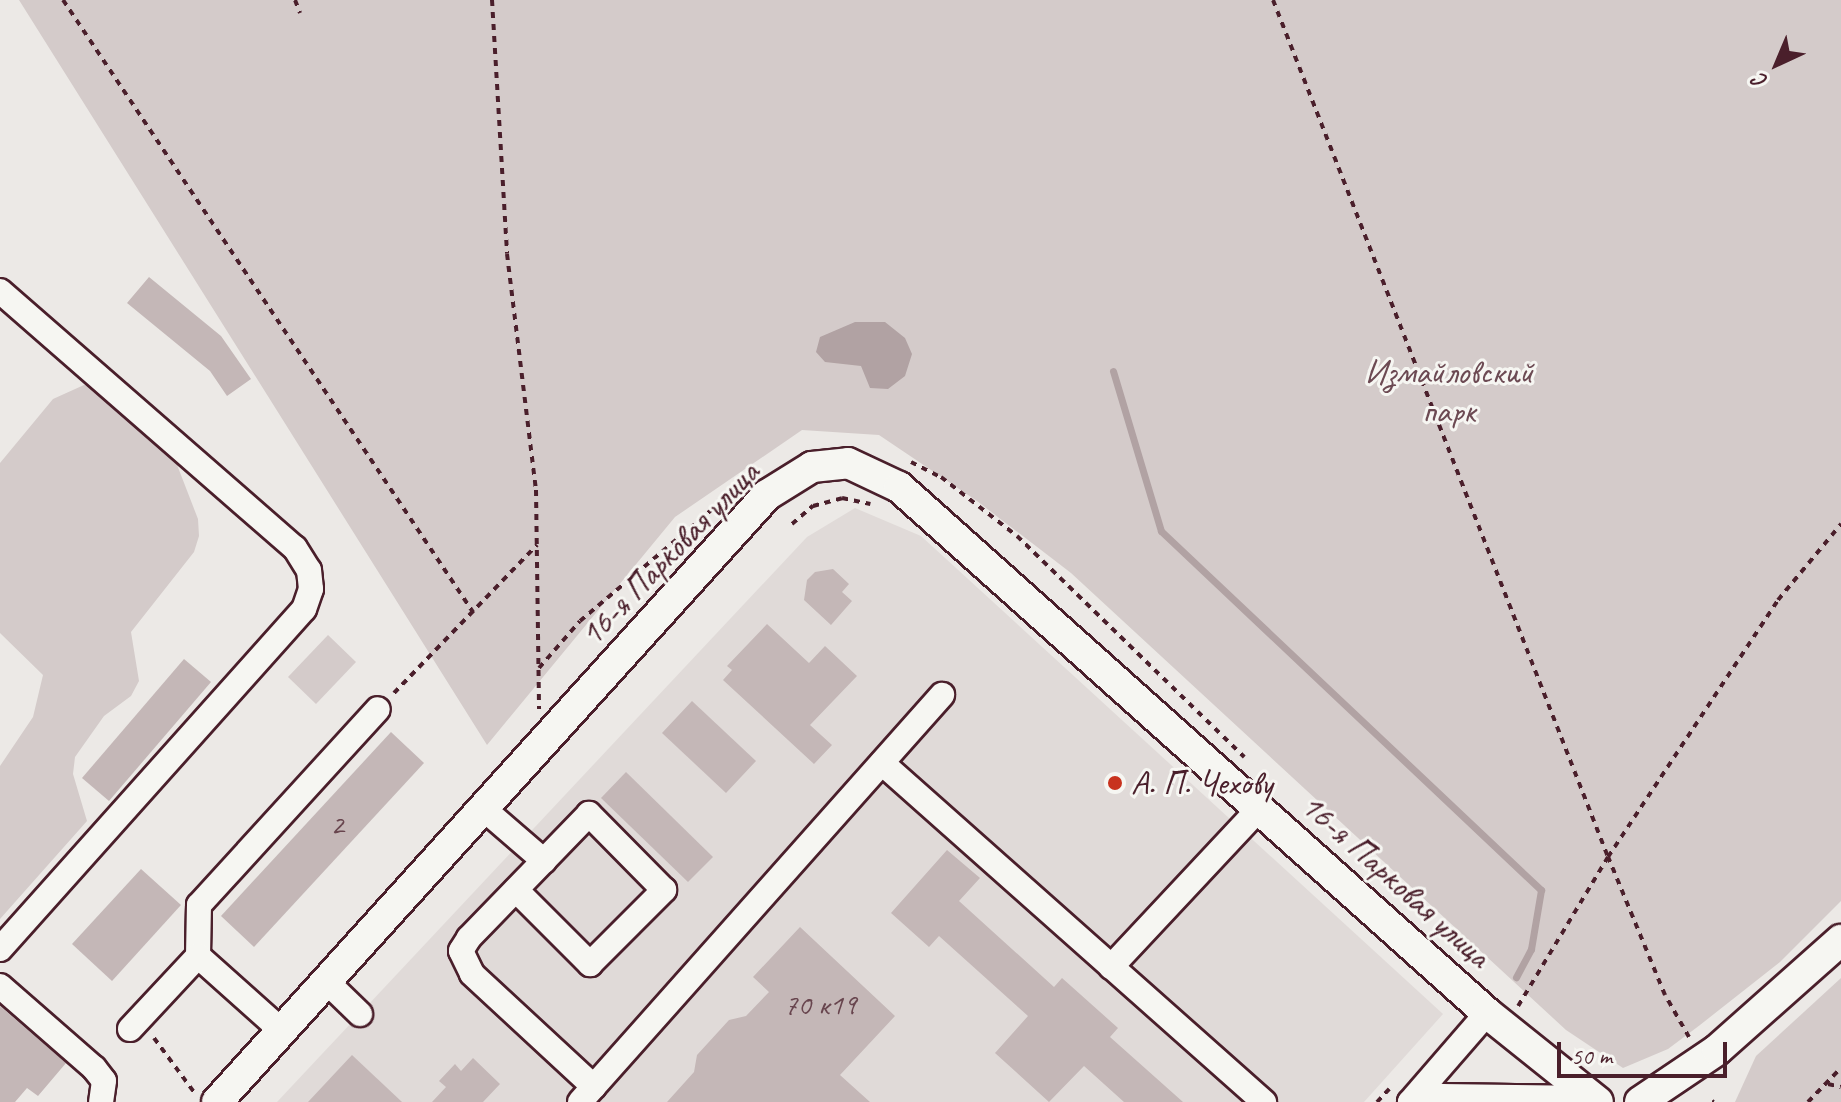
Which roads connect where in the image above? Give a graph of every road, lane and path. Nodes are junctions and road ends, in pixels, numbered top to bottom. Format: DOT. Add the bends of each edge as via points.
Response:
graph roads {
  1 [pos="63,0"];
  2 [pos="295,0"];
  3 [pos="492,0"];
  4 [pos="1273,0"];
  5 [pos="300,13"];
  6 [pos="0,291"];
  7 [pos="907,460"];
  8 [pos="749,482"];
  9 [pos="1841,524"];
  10 [pos="537,545"];
  11 [pos="473,612"];
  12 [pos="539,668"];
  13 [pos="942,695"];
  14 [pos="378,709"];
  15 [pos="539,719"];
  16 [pos="1248,762"];
  17 [pos="882,763"];
  18 [pos="1259,809"];
  19 [pos="485,810"];
  20 [pos="1608,857"];
  21 [pos="544,861"];
  22 [pos="516,890"];
  23 [pos="1841,940"];
  24 [pos="0,949"];
  25 [pos="198,956"];
  26 [pos="1111,967"];
  27 [pos="327,982"];
  28 [pos="0,986"];
  29 [pos="1504,1010"];
  30 [pos="360,1014"];
  31 [pos="135,1024"];
  32 [pos="282,1031"];
  33 [pos="1690,1038"];
  34 [pos="1841,1068"];
  35 [pos="1827,1084"];
  36 [pos="1841,1087"];
  37 [pos="587,1094"];
  38 [pos="1463,1099"];
  39 [pos="208,1100"];
  40 [pos="1595,1101"];
  41 [pos="101,1102"];
  42 [pos="1264,1102"];
  43 [pos="1410,1102"];
  44 [pos="1640,1102"];
  45 [pos="1808,1102"];
  1 -- 11 [label="path"];
  2 -- 5 [label="path"];
  3 -- 10 [label="path" via="507,254 536,490"];
  4 -- 20 [label="path"];
  6 -- 24 [label="street" via="295,548 309,570 311,589 304,609"];
  7 -- 16 [label="path" via="941,477 1017,536"];
  8 -- 12 [label="path" via="645,562 580,621"];
  9 -- 20 [label="path" via="1778,600"];
  10 -- 11 [label="path"];
  10 -- 12 [label="path"];
  11 -- 14 [label="path"];
  12 -- 15 [label="path"];
  13 -- 17 [label="street"];
  14 -- 25 [label="street" via="199,905"];
  17 -- 26 [label="street"];
  17 -- 37 [label="street"];
  18 -- 19 [label="main road, 16-я Парковая улица" via="899,487 848,463 812,467 767,495"];
  18 -- 26 [label="street"];
  18 -- 29 [label="main road, 16-я Парковая улица"];
  19 -- 21 [label="street"];
  19 -- 27 [label="main road, 16-я Парковая улица"];
  20 -- 29 [label="path"];
  20 -- 33 [label="path" via="1665,995"];
  21 -- 22 [label="street"];
  21 -- 22 [label="street" via="589,814 664,890 590,964"];
  22 -- 37 [label="street" via="469,938 461,957"];
  23 -- 44 [label="main road" via="1717,1050"];
  25 -- 31 [label="street"];
  25 -- 32 [label="street"];
  26 -- 42 [label="street"];
  27 -- 30 [label="street"];
  27 -- 32 [label="main road, 16-я Парковая улица"];
  28 -- 41 [label="street" via="94,1068 104,1081"];
  29 -- 40 [label="main road, 16-я Парковая улица"];
  29 -- 43 [label="street"];
  31 -- 39 [label="path"];
  32 -- 39 [label="main road, 16-я Парковая улица"];
  34 -- 35 [label="path"];
  35 -- 36 [label="path"];
  35 -- 45 [label="path"];
  38 -- 40 [label="street"];
  38 -- 43 [label="street"];
}
